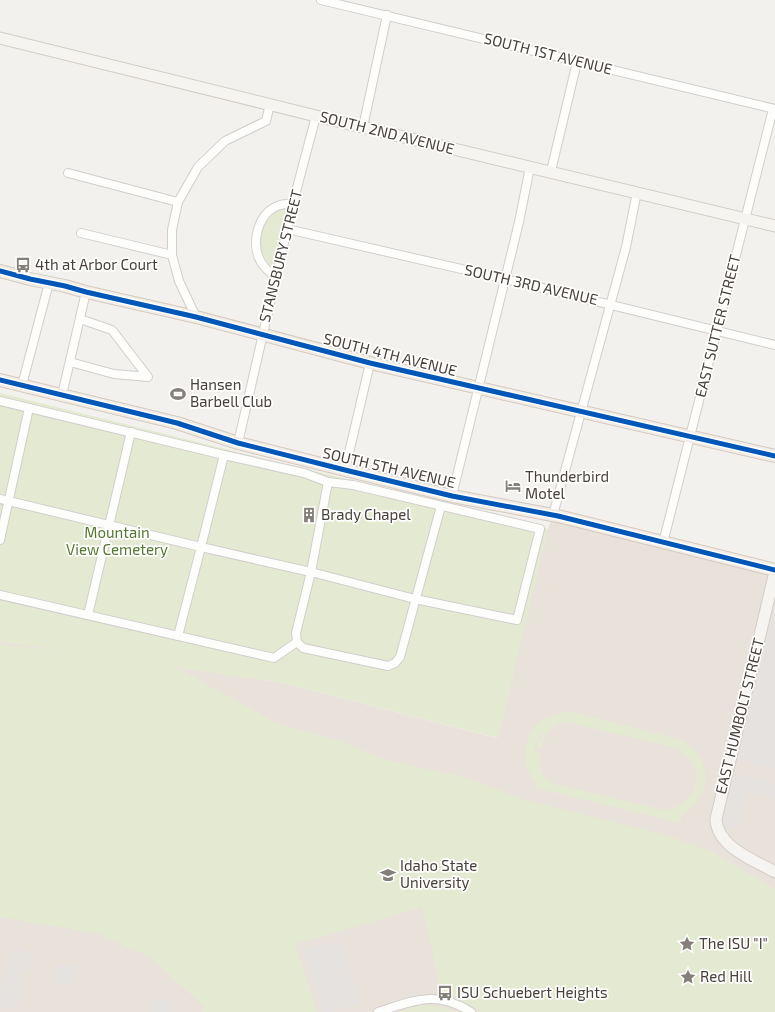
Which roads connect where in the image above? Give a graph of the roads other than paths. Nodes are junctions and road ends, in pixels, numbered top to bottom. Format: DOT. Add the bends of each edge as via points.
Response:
graph roads {
  1 [pos="321,0"];
  2 [pos="387,15"];
  3 [pos="0,38"];
  4 [pos="577,62"];
  5 [pos="270,104"];
  6 [pos="774,109"];
  7 [pos="316,116"];
  8 [pos="363,127"];
  9 [pos="530,167"];
  10 [pos="551,171"];
  11 [pos="68,173"];
  12 [pos="637,192"];
  13 [pos="178,202"];
  14 [pos="293,203"];
  15 [pos="746,218"];
  16 [pos="775,226"];
  17 [pos="287,229"];
  18 [pos="82,233"];
  19 [pos="172,255"];
  20 [pos="0,271"];
  21 [pos="276,278"];
  22 [pos="505,279"];
  23 [pos="49,283"];
  24 [pos="86,292"];
  25 [pos="610,304"];
  26 [pos="196,317"];
  27 [pos="80,320"];
  28 [pos="717,331"];
  29 [pos="262,334"];
  30 [pos="775,345"];
  31 [pos="70,362"];
  32 [pos="370,363"];
  33 [pos="0,380"];
  34 [pos="22,385"];
  35 [pos="478,388"];
  36 [pos="62,395"];
  37 [pos="0,401"];
  38 [pos="29,408"];
  39 [pos="581,412"];
  40 [pos="131,432"];
  41 [pos="690,436"];
  42 [pos="238,443"];
  43 [pos="224,455"];
  44 [pos="775,456"];
  45 [pos="345,470"];
  46 [pos="328,482"];
  47 [pos="452,496"];
  48 [pos="0,499"];
  49 [pos="9,501"];
  50 [pos="441,506"];
  51 [pos="554,515"];
  52 [pos="109,526"];
  53 [pos="0,540"];
  54 [pos="663,543"];
  55 [pos="200,547"];
  56 [pos="775,571"];
  57 [pos="311,572"];
  58 [pos="0,595"];
  59 [pos="415,599"];
  60 [pos="88,615"];
  61 [pos="178,636"];
  62 [pos="297,642"];
  63 [pos="775,872"];
  64 [pos="378,1012"];
  65 [pos="471,1012"];
  1 -- 2 [label="street, SOUTH 1ST AVENUE"];
  2 -- 4 [label="street, SOUTH 1ST AVENUE"];
  2 -- 8 [label="street"];
  3 -- 5 [label="street, SOUTH 2ND AVENUE"];
  4 -- 6 [label="street, SOUTH 1ST AVENUE"];
  4 -- 10 [label="street"];
  5 -- 7 [label="street, SOUTH 2ND AVENUE"];
  5 -- 13 [label="street" via="266,121 225,141 198,167"];
  6 -- 15 [label="street, EAST SUTTER STREET"];
  7 -- 8 [label="street, SOUTH 2ND AVENUE"];
  7 -- 14 [label="street, STANSBURY STREET"];
  8 -- 9 [label="street, SOUTH 2ND AVENUE"];
  9 -- 10 [label="street, SOUTH 2ND AVENUE"];
  9 -- 22 [label="street"];
  10 -- 12 [label="street, SOUTH 2ND AVENUE"];
  11 -- 13 [label="street"];
  12 -- 15 [label="street, SOUTH 2ND AVENUE"];
  12 -- 25 [label="street" via="626,247"];
  13 -- 19 [label="street" via="172,230"];
  14 -- 17 [label="street, STANSBURY STREET"];
  14 -- 21 [label="street" via="280,205 272,210 258,229 256,241 261,263"];
  15 -- 16 [label="street, SOUTH 2ND AVENUE"];
  15 -- 28 [label="street, EAST SUTTER STREET"];
  17 -- 21 [label="street, STANSBURY STREET"];
  17 -- 22 [label="street, SOUTH 3RD AVENUE"];
  18 -- 19 [label="street"];
  19 -- 26 [label="street" via="179,281"];
  20 -- 23 [label="main road, SOUTH 4TH AVENUE"];
  21 -- 29 [label="street, STANSBURY STREET"];
  22 -- 25 [label="street, SOUTH 3RD AVENUE"];
  22 -- 35 [label="street"];
  23 -- 24 [label="main road, SOUTH 4TH AVENUE"];
  23 -- 34 [label="street"];
  24 -- 26 [label="main road, SOUTH 4TH AVENUE"];
  24 -- 27 [label="street"];
  25 -- 28 [label="street, SOUTH 3RD AVENUE"];
  25 -- 39 [label="street"];
  26 -- 29 [label="main road, SOUTH 4TH AVENUE"];
  27 -- 31 [label="street"];
  27 -- 31 [label="street" via="112,330 148,377 114,374"];
  28 -- 30 [label="street, SOUTH 3RD AVENUE"];
  28 -- 41 [label="street, EAST SUTTER STREET"];
  29 -- 32 [label="main road, SOUTH 4TH AVENUE"];
  29 -- 42 [label="street, STANSBURY STREET"];
  31 -- 36 [label="street"];
  32 -- 35 [label="main road, SOUTH 4TH AVENUE"];
  32 -- 45 [label="street"];
  33 -- 34 [label="main road, SOUTH 5TH AVENUE"];
  34 -- 36 [label="main road, SOUTH 5TH AVENUE"];
  35 -- 39 [label="main road, SOUTH 4TH AVENUE"];
  35 -- 47 [label="street"];
  36 -- 42 [label="main road, SOUTH 5TH AVENUE" via="177,423"];
  37 -- 38 [label="street"];
  38 -- 40 [label="street"];
  38 -- 49 [label="street"];
  39 -- 41 [label="main road, SOUTH 4TH AVENUE"];
  39 -- 51 [label="street"];
  40 -- 43 [label="street"];
  40 -- 52 [label="street"];
  41 -- 44 [label="main road, SOUTH 4TH AVENUE"];
  41 -- 54 [label="street, EAST SUTTER STREET"];
  42 -- 45 [label="main road, SOUTH 5TH AVENUE"];
  43 -- 46 [label="street" via="304,473"];
  43 -- 55 [label="street"];
  45 -- 47 [label="main road, SOUTH 5TH AVENUE"];
  46 -- 50 [label="street" via="354,485"];
  46 -- 57 [label="street"];
  47 -- 51 [label="main road, SOUTH 5TH AVENUE"];
  48 -- 49 [label="street"];
  49 -- 52 [label="street"];
  49 -- 53 [label="street"];
  50 -- 59 [label="street"];
  50 -- 59 [label="street" via="540,529 516,620"];
  51 -- 54 [label="main road, SOUTH 5TH AVENUE"];
  52 -- 55 [label="street"];
  52 -- 60 [label="street"];
  54 -- 56 [label="main road, SOUTH 5TH AVENUE"];
  55 -- 57 [label="street"];
  55 -- 61 [label="street"];
  56 -- 63 [label="street, EAST HUMBOLT STREET" via="716,814 716,824 724,841"];
  57 -- 59 [label="street"];
  57 -- 62 [label="street" via="296,633"];
  58 -- 60 [label="street"];
  59 -- 62 [label="street" via="400,658 388,666 303,648"];
  60 -- 61 [label="street"];
  61 -- 62 [label="street" via="274,658"];
  64 -- 65 [label="street" via="421,999 437,998"];
}
